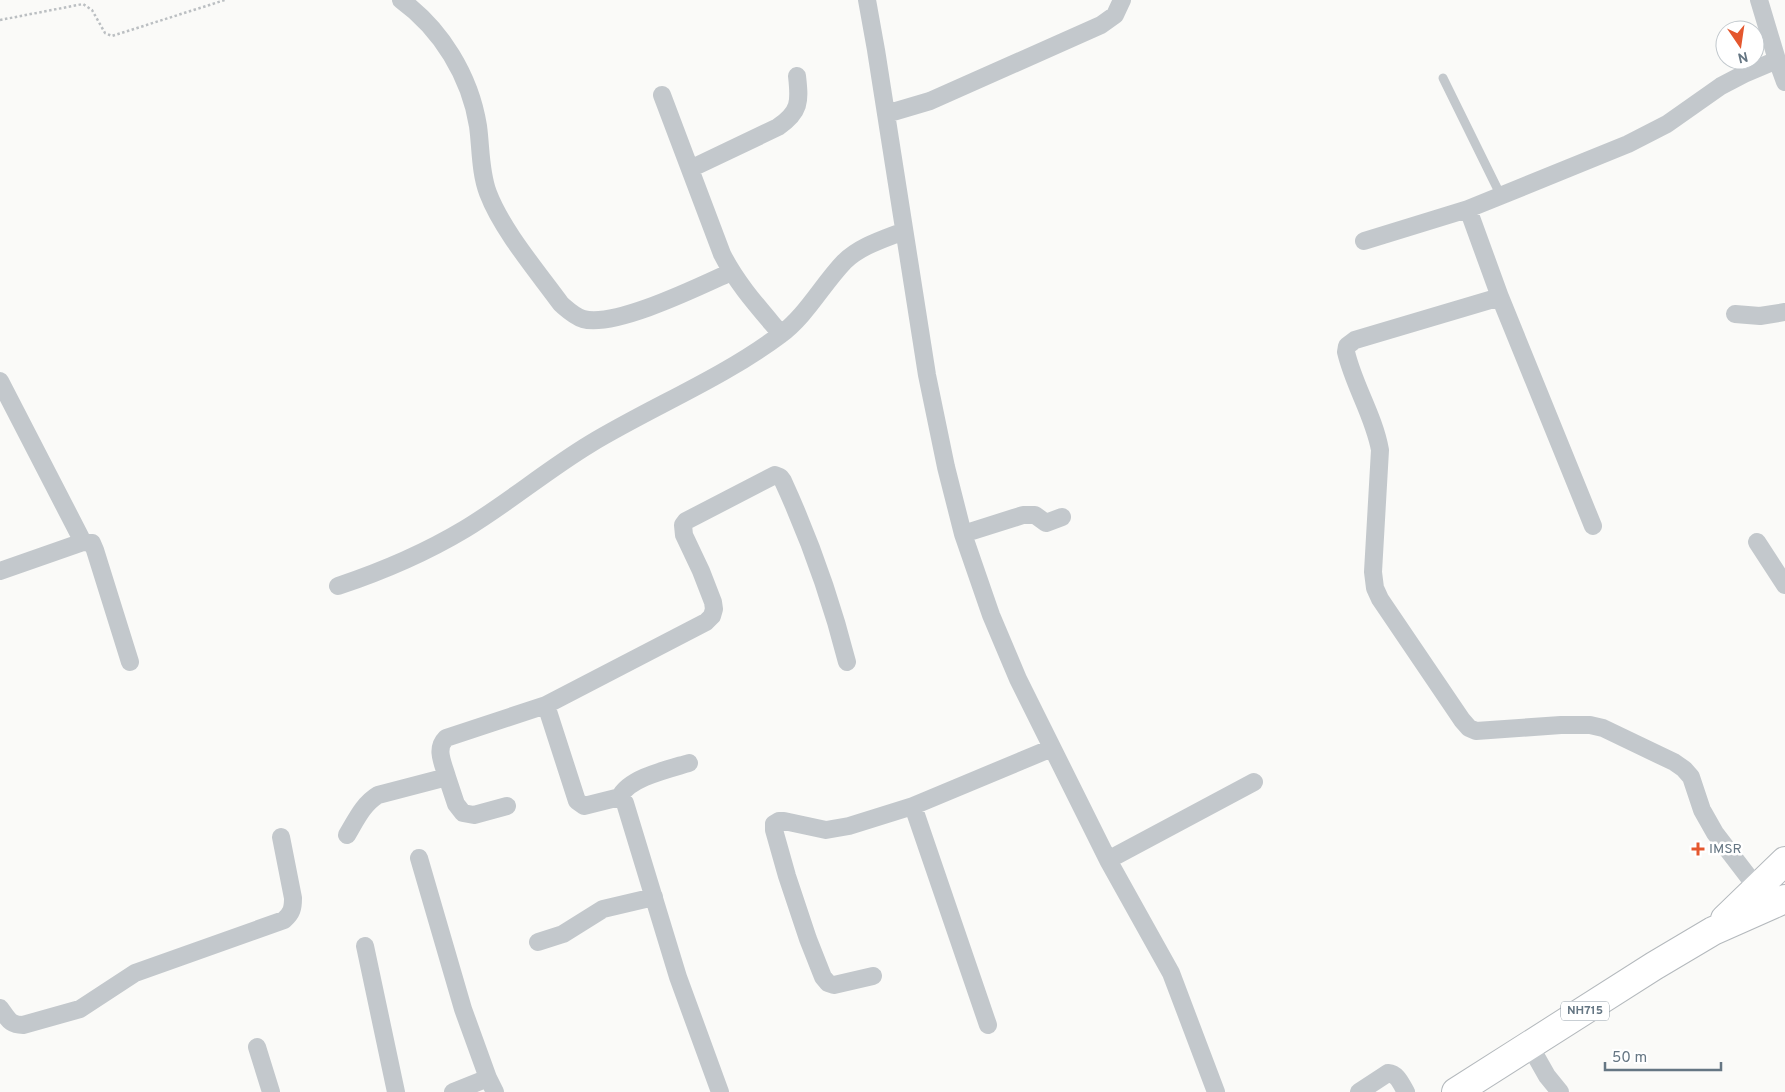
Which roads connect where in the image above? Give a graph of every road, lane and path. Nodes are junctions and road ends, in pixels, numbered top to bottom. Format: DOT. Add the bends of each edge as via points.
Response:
graph roads {
  1 [pos="225,0"];
  2 [pos="401,0"];
  3 [pos="867,0"];
  4 [pos="1122,0"];
  5 [pos="1759,0"];
  6 [pos="0,20"];
  7 [pos="1777,60"];
  8 [pos="797,76"];
  9 [pos="1444,78"];
  10 [pos="1785,82"];
  11 [pos="662,95"];
  12 [pos="886,114"];
  13 [pos="690,169"];
  14 [pos="1501,196"];
  15 [pos="1468,209"];
  16 [pos="904,231"];
  17 [pos="1364,241"];
  18 [pos="731,272"];
  19 [pos="1500,296"];
  20 [pos="1785,312"];
  21 [pos="1735,314"];
  22 [pos="782,334"];
  23 [pos="0,381"];
  24 [pos="1062,517"];
  25 [pos="1593,526"];
  26 [pos="963,534"];
  27 [pos="83,542"];
  28 [pos="1757,542"];
  29 [pos="0,571"];
  30 [pos="1785,585"];
  31 [pos="338,586"];
  32 [pos="130,662"];
  33 [pos="847,662"];
  34 [pos="546,705"];
  35 [pos="1052,748"];
  36 [pos="688,763"];
  37 [pos="446,777"];
  38 [pos="1254,782"];
  39 [pos="620,797"];
  40 [pos="507,806"];
  41 [pos="913,806"];
  42 [pos="347,835"];
  43 [pos="281,837"];
  44 [pos="420,858"];
  45 [pos="1108,860"];
  46 [pos="1785,861"];
  47 [pos="1757,888"];
  48 [pos="654,897"];
  49 [pos="1785,899"];
  50 [pos="1713,930"];
  51 [pos="538,942"];
  52 [pos="365,946"];
  53 [pos="873,976"];
  54 [pos="0,1008"];
  55 [pos="988,1024"];
  56 [pos="1530,1046"];
  57 [pos="257,1047"];
  58 [pos="492,1085"];
  59 [pos="271,1092"];
  60 [pos="396,1092"];
  61 [pos="453,1092"];
  62 [pos="720,1092"];
  63 [pos="1216,1092"];
  64 [pos="1359,1092"];
  65 [pos="1406,1092"];
  66 [pos="1456,1092"];
  67 [pos="1560,1092"];
  1 -- 6 [label="path" via="112,36 105,33 92,10 83,4"];
  2 -- 18 [label="street" via="435,30 452,56 472,102 487,191 494,210 561,304 583,319 620,316 654,306"];
  3 -- 12 [label="street"];
  4 -- 12 [label="street" via="1115,15 1101,25 930,100"];
  5 -- 7 [label="street"];
  7 -- 10 [label="street"];
  7 -- 14 [label="street" via="1722,86 1667,124 1628,144"];
  8 -- 13 [label="street" via="799,97 788,120"];
  9 -- 14 [label="lane"];
  11 -- 13 [label="street"];
  12 -- 16 [label="street"];
  13 -- 18 [label="street"];
  14 -- 15 [label="street"];
  15 -- 17 [label="street"];
  15 -- 19 [label="street"];
  16 -- 22 [label="street" via="867,246 844,262 809,307"];
  16 -- 26 [label="street" via="929,384"];
  18 -- 22 [label="street"];
  19 -- 25 [label="street"];
  19 -- 47 [label="street" via="1355,340 1347,346 1360,396 1377,433 1380,450 1373,572 1375,588 1469,728 1485,732 1590,725 1674,762 1691,776 1702,810 1715,833"];
  20 -- 21 [label="street" via="1760,316"];
  22 -- 31 [label="street" via="703,384 590,444 467,528 376,574"];
  23 -- 27 [label="street"];
  24 -- 26 [label="street" via="1046,523 1035,515 1023,515"];
  26 -- 35 [label="street" via="1010,661"];
  27 -- 29 [label="street"];
  27 -- 32 [label="street" via="94,546"];
  28 -- 30 [label="street"];
  33 -- 34 [label="street" via="809,540 783,481 775,475 683,525 684,535 713,602 712,616"];
  34 -- 37 [label="street" via="446,738 440,748"];
  34 -- 39 [label="street" via="577,800 584,806"];
  35 -- 41 [label="street"];
  35 -- 45 [label="street"];
  36 -- 39 [label="street" via="636,782 622,791"];
  37 -- 40 [label="street" via="463,813 474,815"];
  37 -- 42 [label="street" via="372,799"];
  38 -- 45 [label="street"];
  39 -- 48 [label="street" via="625,803"];
  41 -- 53 [label="street" via="836,829 826,830 784,821 774,824 787,876 824,977 834,985"];
  41 -- 55 [label="street"];
  43 -- 54 [label="street" via="293,908 284,920 135,973 80,1009 16,1025 10,1023"];
  44 -- 58 [label="street" via="463,1009"];
  45 -- 63 [label="street" via="1171,973"];
  46 -- 47 [label="highway, NH715"];
  47 -- 50 [label="highway, NH715"];
  48 -- 51 [label="street" via="603,909 568,931"];
  48 -- 62 [label="street" via="678,977"];
  49 -- 50 [label="highway, NH715"];
  50 -- 56 [label="highway, NH715"];
  52 -- 60 [label="street"];
  56 -- 66 [label="highway, NH715"];
  56 -- 67 [label="street"];
  57 -- 59 [label="street"];
  58 -- 61 [label="street"];
  64 -- 65 [label="street" via="1382,1076 1394,1074"];
}
